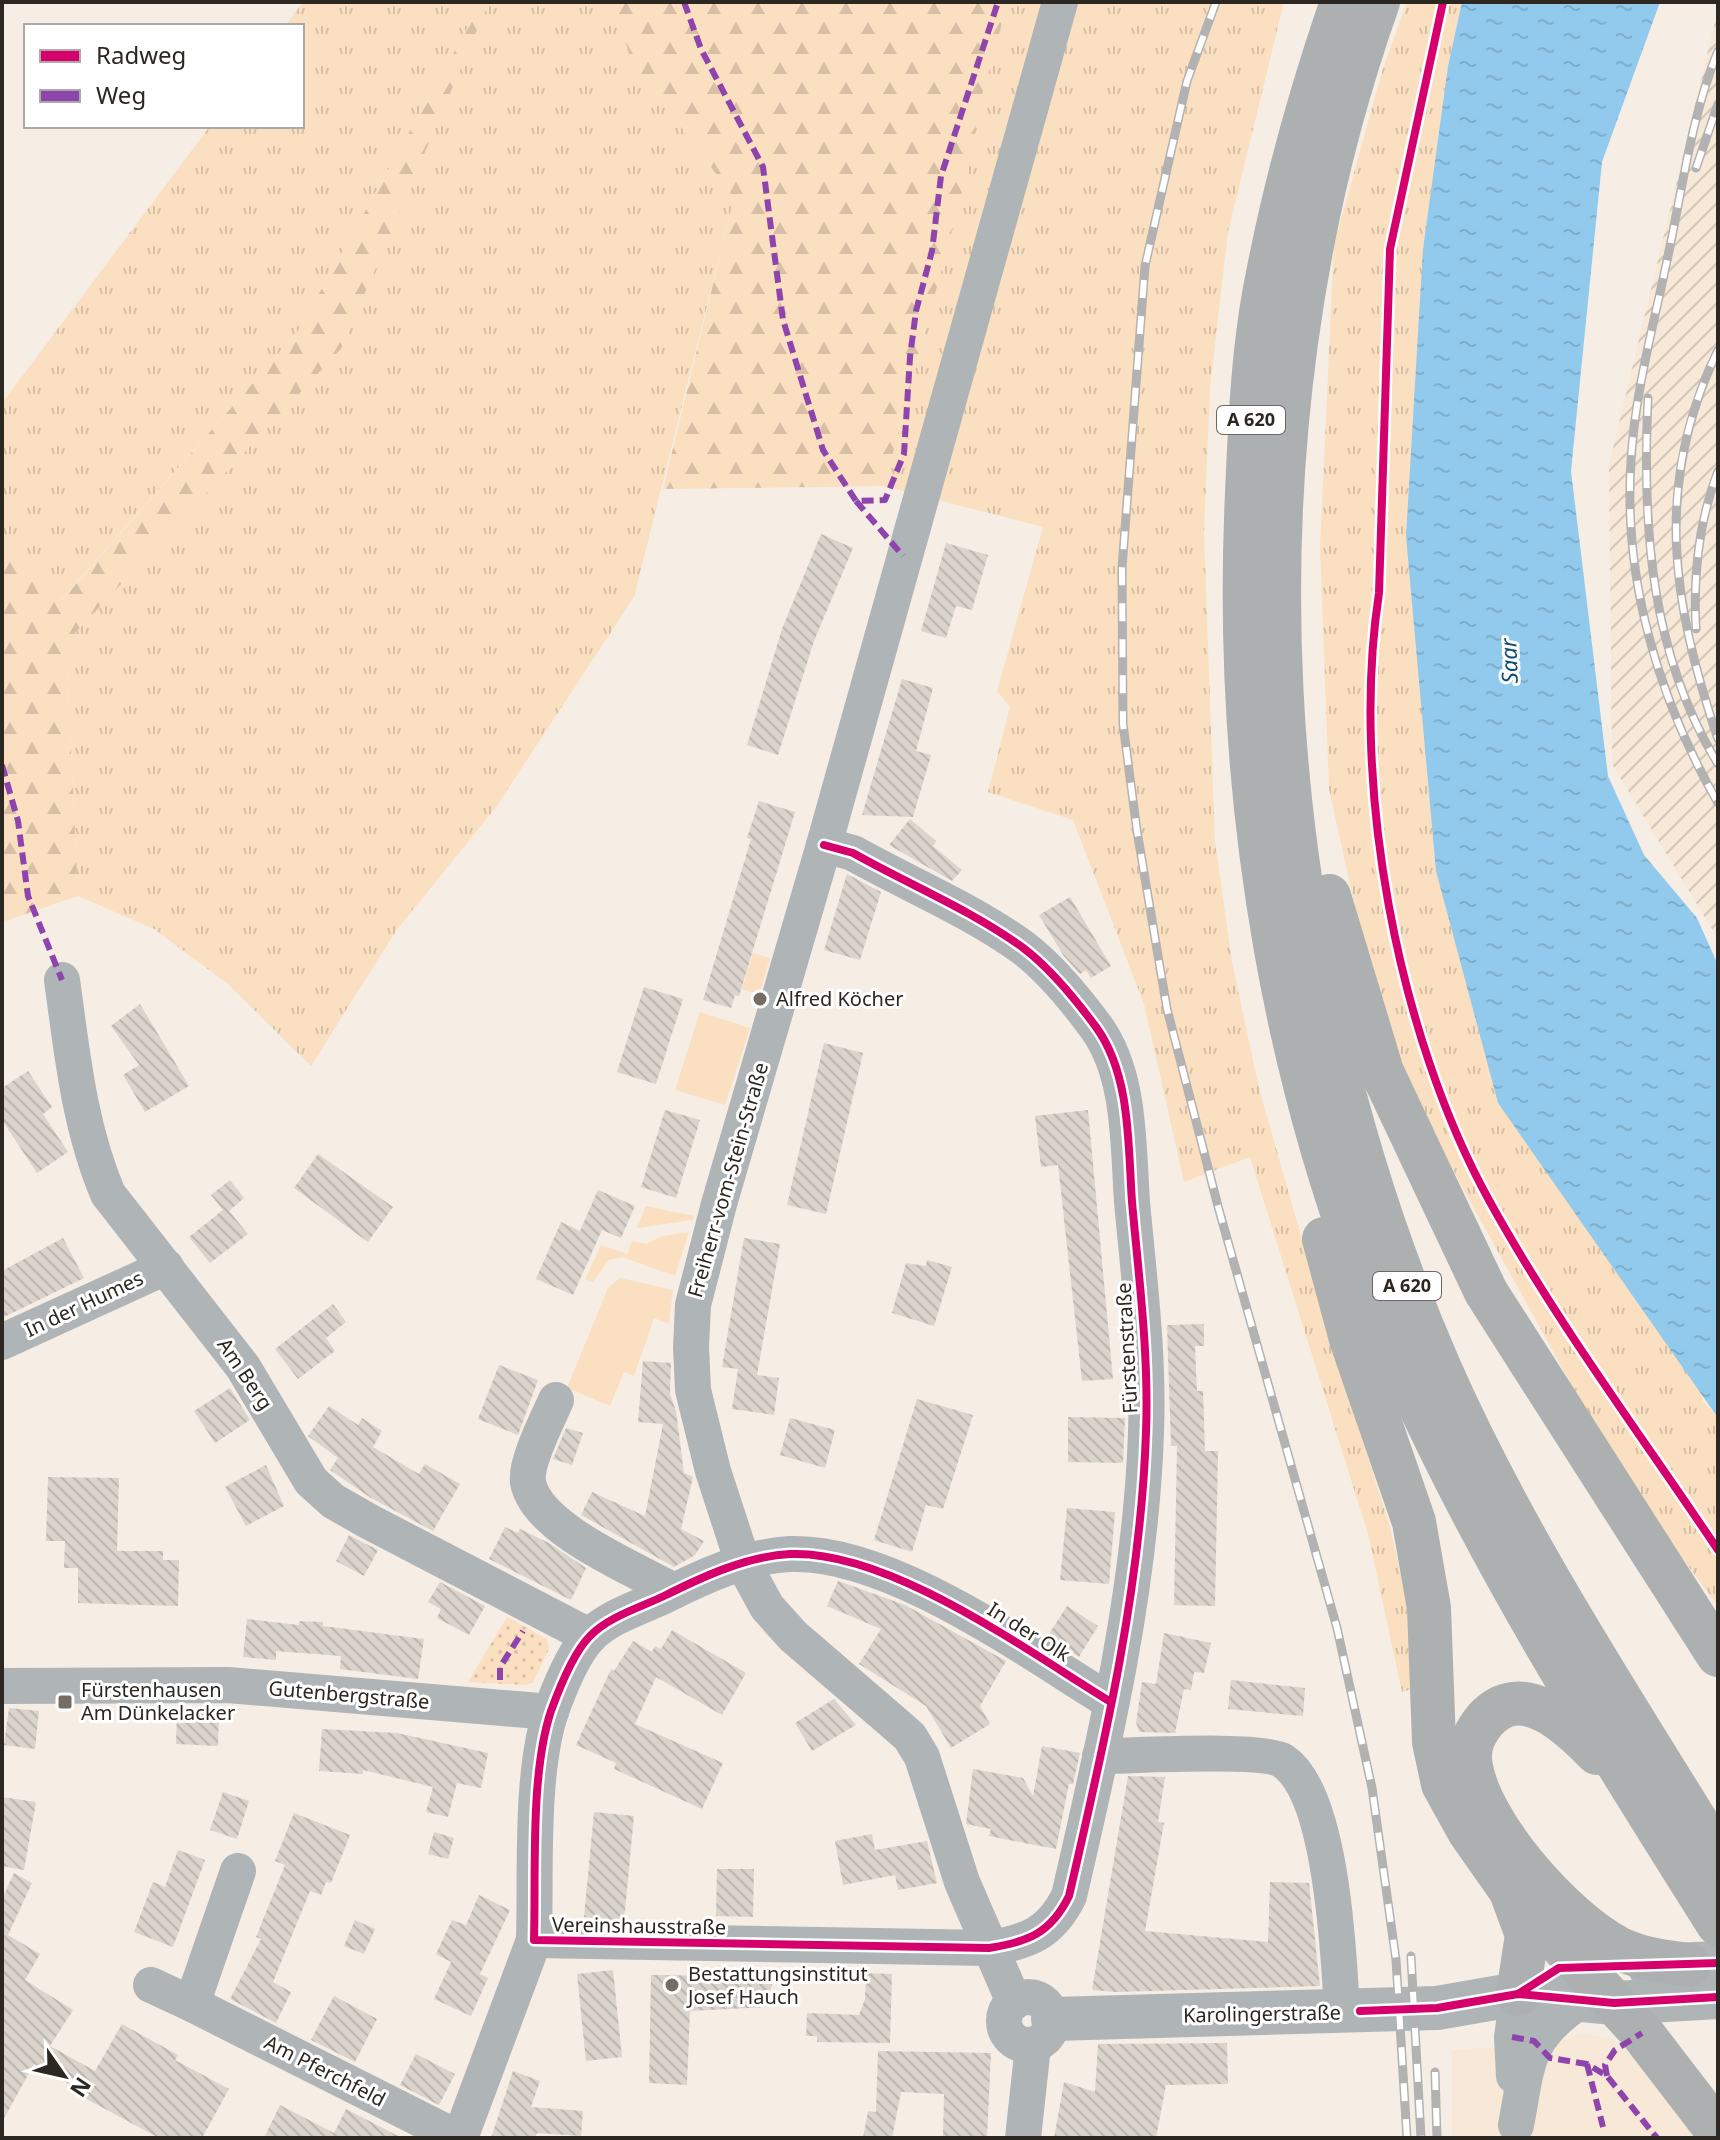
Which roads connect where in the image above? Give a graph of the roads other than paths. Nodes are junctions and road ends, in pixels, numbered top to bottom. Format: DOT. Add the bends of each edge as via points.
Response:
graph roads {
  1 [pos="1060,2"];
  2 [pos="1365,4"];
  3 [pos="1280,651"];
  4 [pos="824,845"];
  5 [pos="62,980"];
  6 [pos="1289,1012"];
  7 [pos="166,1267"];
  8 [pos="2,1342"];
  9 [pos="556,1400"];
  10 [pos="743,1563"];
  11 [pos="674,1591"];
  12 [pos="589,1636"];
  13 [pos="1718,1655"];
  14 [pos="2,1686"];
  15 [pos="1111,1702"];
  16 [pos="551,1712"];
  17 [pos="1100,1756"];
  18 [pos="1633,1789"];
  19 [pos="1718,1857"];
  20 [pos="238,1871"];
  21 [pos="1509,1888"];
  22 [pos="534,1940"];
  23 [pos="989,1948"];
  24 [pos="1711,1963"];
  25 [pos="151,1985"];
  26 [pos="1591,1990"];
  27 [pos="1518,1994"];
  28 [pos="192,2004"];
  29 [pos="1342,2012"];
  30 [pos="1043,2032"];
  31 [pos="1516,2132"];
  32 [pos="1718,2132"];
  33 [pos="459,2138"];
  34 [pos="1023,2138"];
  1 -- 4 [label="street, Freiherr-vom-Stein-Straße"];
  2 -- 3 [label="highway, A 620" via="1358,58 1303,288 1286,439"];
  2 -- 6 [label="highway, A 620" via="1296,156 1266,283 1250,432 1243,573 1247,721 1259,849"];
  3 -- 13 [label="highway" via="1305,725 1314,833 1336,930 1382,1072 1486,1292"];
  3 -- 19 [label="highway, A 620" via="1291,834 1307,931 1364,1159 1402,1276 1446,1382 1522,1533"];
  4 -- 10 [label="street, Freiherr-vom-Stein-Straße" via="693,1305 693,1390"];
  4 -- 15 [label="street, Fürstenstraße" via="853,853 1023,948 1097,1029 1116,1066 1145,1343 1146,1432 1139,1521"];
  5 -- 7 [label="street, Am Berg" via="94,1160 108,1194"];
  6 -- 18 [label="highway, A 620" via="1330,1171 1407,1378 1484,1538"];
  6 -- 21 [label="highway" via="1312,1193 1351,1339 1414,1522 1429,1608 1434,1742 1443,1784"];
  7 -- 8 [label="street, In der Humes"];
  7 -- 12 [label="street, Am Berg" via="243,1367 311,1481 333,1501"];
  9 -- 11 [label="street" via="527,1480 536,1503 559,1526"];
  10 -- 11 [label="street"];
  10 -- 15 [label="street, In der Olk" via="791,1554 845,1561 929,1592"];
  10 -- 23 [label="street, Freiherr-vom-Stein-Straße" via="767,1607 793,1636 902,1730 922,1757"];
  11 -- 12 [label="street"];
  12 -- 16 [label="street, Vereinshausstraße"];
  14 -- 16 [label="street, Gutenbergstraße" via="228,1685"];
  15 -- 17 [label="street, Fürstenstraße"];
  16 -- 22 [label="street, Vereinshausstraße" via="542,1755"];
  17 -- 23 [label="street, Fürstenstraße" via="1069,1896 1059,1917 1023,1943"];
  17 -- 29 [label="street" via="1246,1755 1281,1759 1299,1776 1320,1830 1337,1917"];
  18 -- 24 [label="highway, A 620"];
  18 -- 24 [label="highway" via="1585,1741 1532,1704 1494,1711 1471,1745 1472,1773 1483,1801 1516,1852 1587,1928 1644,1959"];
  20 -- 28 [label="street"];
  21 -- 26 [label="highway"];
  21 -- 27 [label="highway" via="1527,1935"];
  22 -- 23 [label="street, Vereinshausstraße"];
  22 -- 33 [label="street"];
  23 -- 30 [label="street, Freiherr-vom-Stein-Straße" via="1014,2002 1034,1997 1047,2005"];
  24 -- 26 [label="main road, Karolingerstraße"];
  25 -- 28 [label="street, Am Pferchfeld"];
  26 -- 27 [label="main road, Karolingerstraße" via="1559,1968"];
  26 -- 31 [label="street" via="1534,2041"];
  26 -- 32 [label="highway"];
  27 -- 29 [label="main road, Karolingerstraße" via="1437,2008"];
  27 -- 31 [label="street" via="1512,2037"];
  28 -- 33 [label="street, Am Pferchfeld"];
  29 -- 30 [label="main road, Karolingerstraße"];
  30 -- 34 [label="street"];
}
